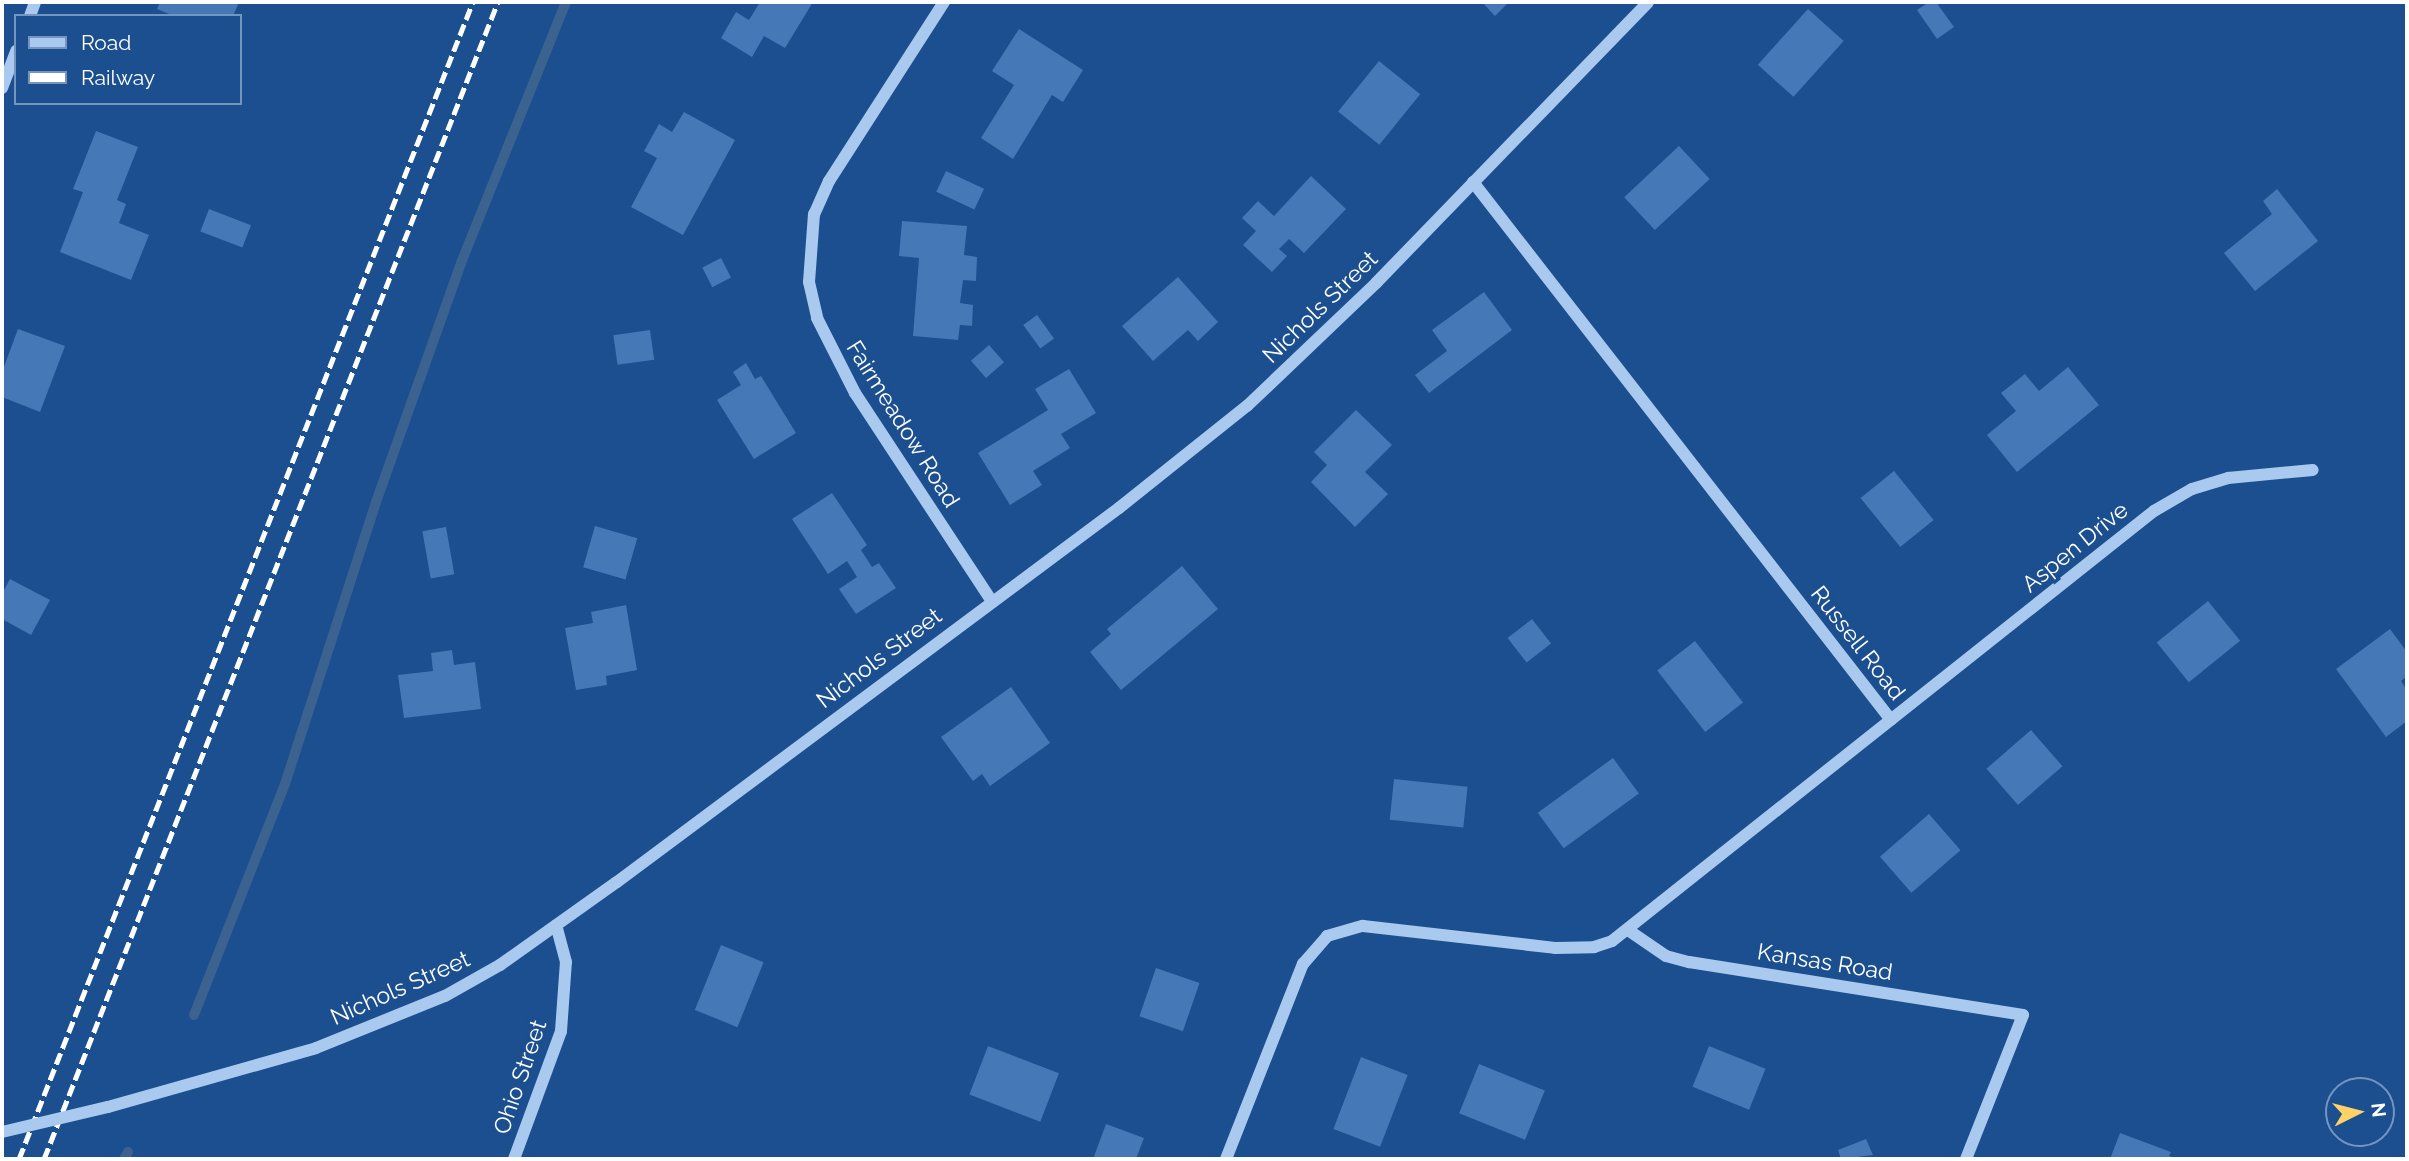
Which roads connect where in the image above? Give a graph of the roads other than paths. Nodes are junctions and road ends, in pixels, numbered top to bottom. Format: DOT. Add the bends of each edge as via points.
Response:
graph roads {
  1 [pos="944,2"];
  2 [pos="1648,2"];
  3 [pos="14,56"];
  4 [pos="2,88"];
  5 [pos="1473,182"];
  6 [pos="2313,470"];
  7 [pos="991,600"];
  8 [pos="1891,720"];
  9 [pos="556,925"];
  10 [pos="1628,930"];
  11 [pos="2,1132"];
  12 [pos="514,1159"];
  13 [pos="1226,1159"];
  14 [pos="1966,1159"];
  1 -- 7 [label="street, Fairmeadow Road" via="829,181 814,214 809,282 817,318 855,393"];
  2 -- 5 [label="street, Nichols Street"];
  3 -- 4 [label="street"];
  5 -- 7 [label="street, Nichols Street" via="1247,406 1152,483"];
  5 -- 8 [label="street, Russell Road"];
  6 -- 8 [label="street, Aspen Drive" via="2228,478 2192,489 2154,510"];
  7 -- 9 [label="street, Nichols Street"];
  8 -- 10 [label="street, Russell Road"];
  9 -- 11 [label="street, Nichols Street, bridge" via="445,996 387,1021 250,1069"];
  9 -- 12 [label="street, Ohio Street" via="566,962 561,1031"];
  10 -- 13 [label="street, Russell Road" via="1612,941 1578,949 1363,926 1327,936 1303,964"];
  10 -- 14 [label="street, Kansas Road" via="1666,956 1689,962 2023,1014"];
}
